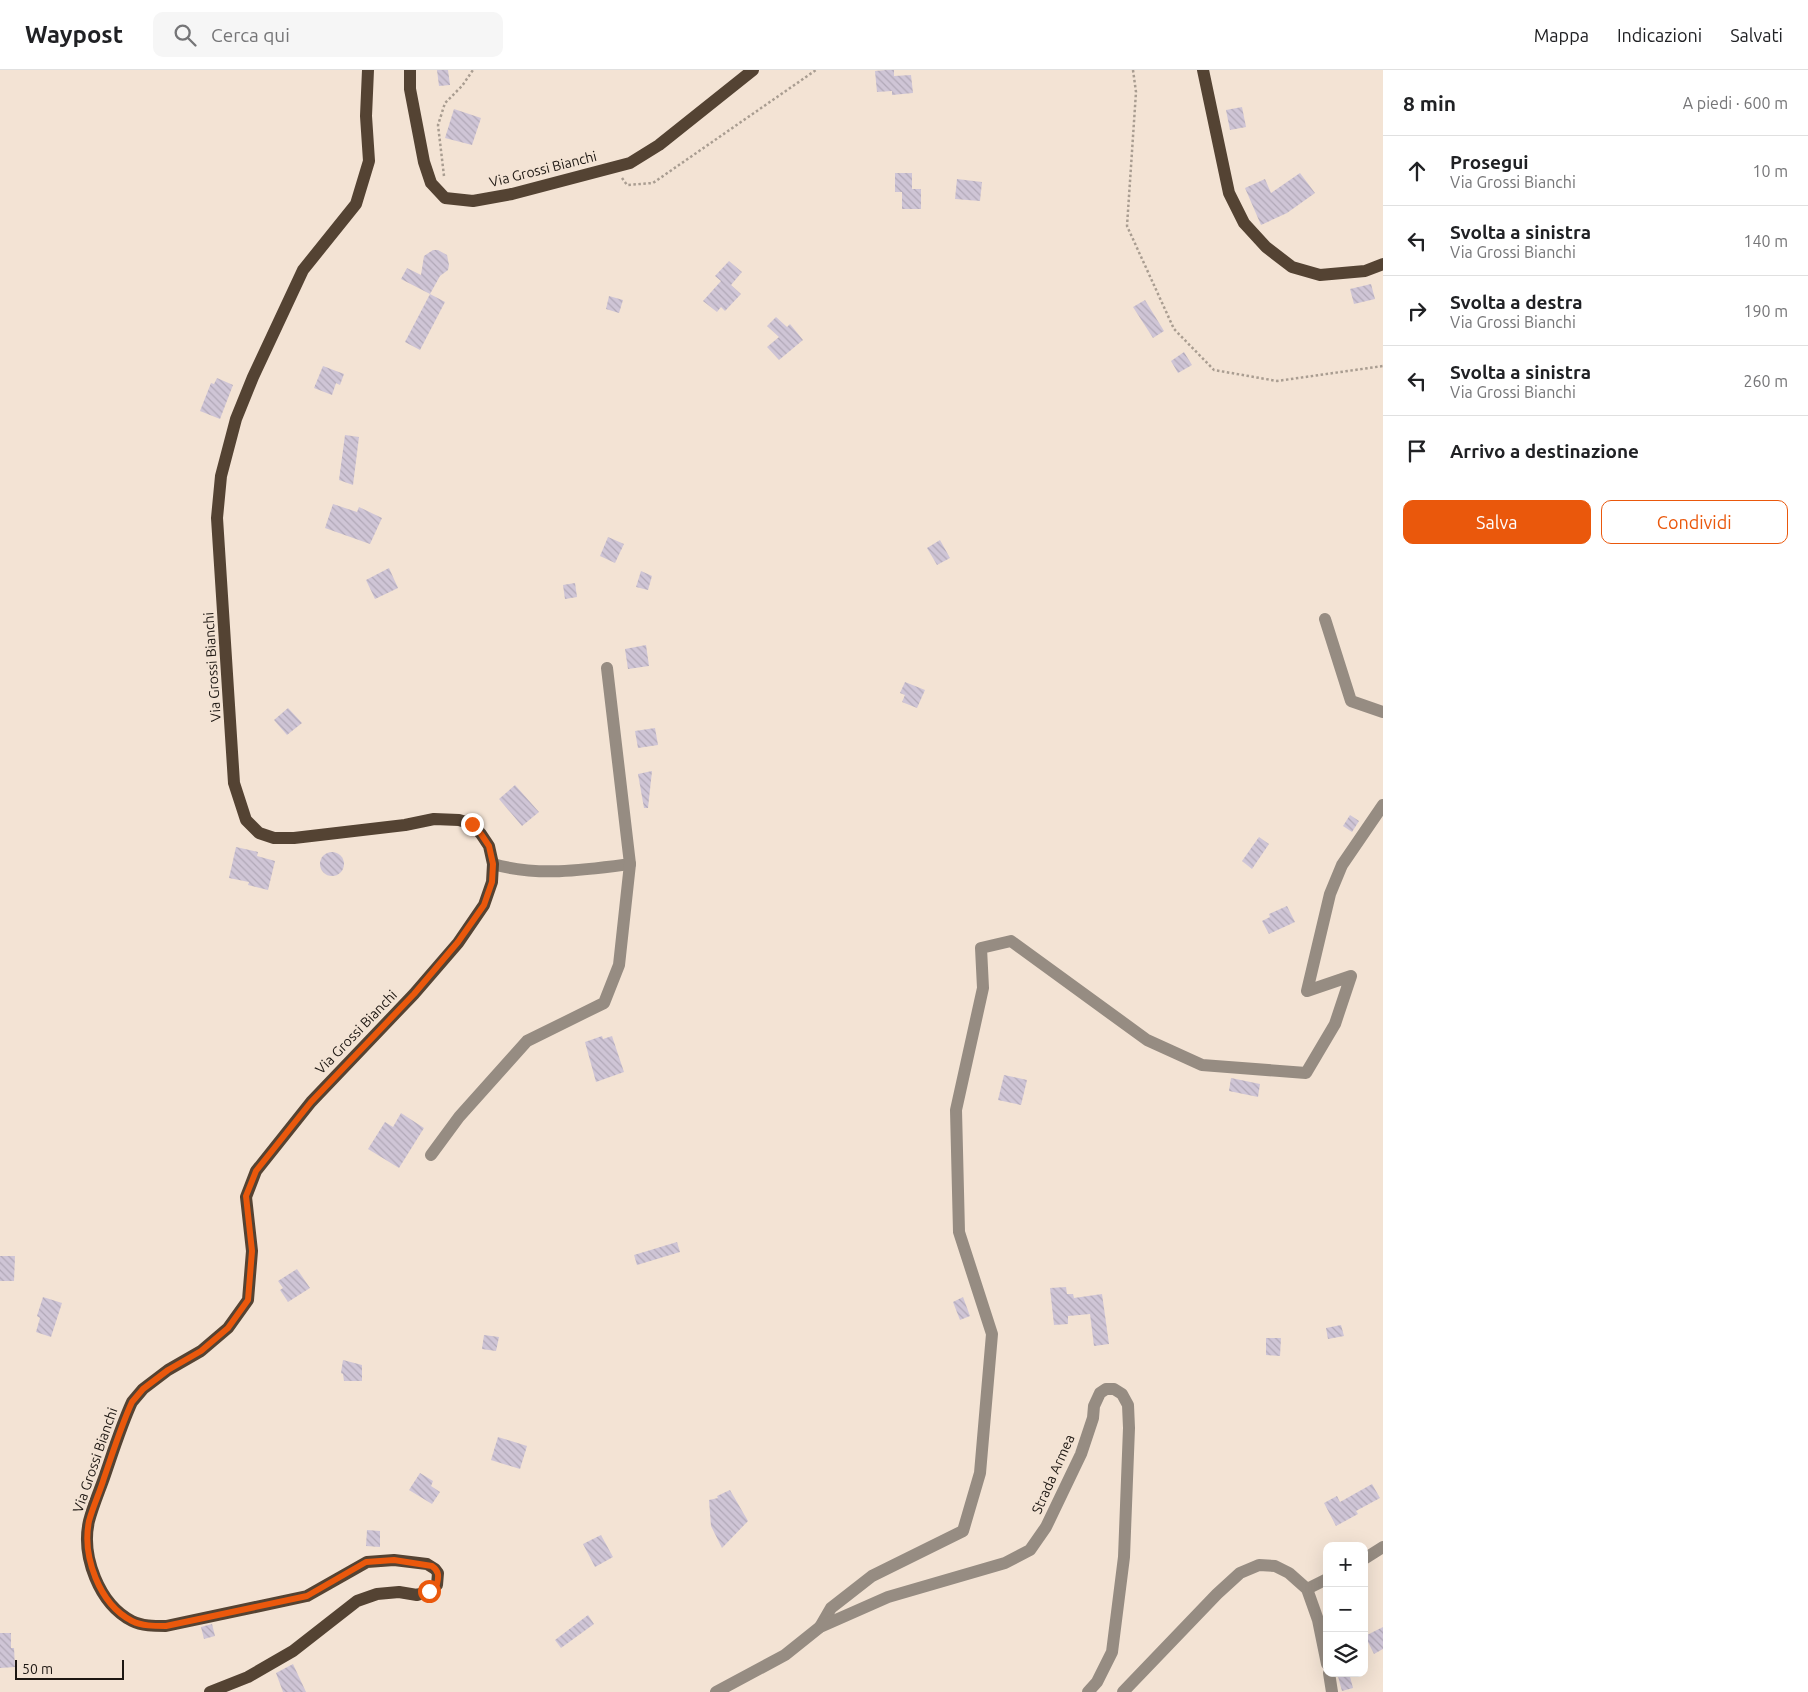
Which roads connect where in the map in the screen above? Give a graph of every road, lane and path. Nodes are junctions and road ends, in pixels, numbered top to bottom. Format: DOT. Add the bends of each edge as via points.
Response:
graph roads {
  1 [pos="368,70"];
  2 [pos="410,70"];
  3 [pos="473,70"];
  4 [pos="752,70"];
  5 [pos="816,70"];
  6 [pos="1132,70"];
  7 [pos="1203,70"];
  8 [pos="614,167"];
  9 [pos="445,198"];
  10 [pos="1383,264"];
  11 [pos="1383,366"];
  12 [pos="1325,619"];
  13 [pos="607,668"];
  14 [pos="1383,712"];
  15 [pos="1383,806"];
  16 [pos="493,864"];
  17 [pos="630,864"];
  18 [pos="431,1155"];
  19 [pos="1383,1547"];
  20 [pos="1368,1556"];
  21 [pos="1323,1581"];
  22 [pos="1307,1589"];
  23 [pos="820,1627"];
  24 [pos="1323,1644"];
  25 [pos="1330,1677"];
  26 [pos="210,1692"];
  27 [pos="716,1692"];
  28 [pos="1088,1692"];
  29 [pos="1123,1692"];
  30 [pos="1332,1692"];
  1 -- 16 [label="main road, Via Grossi Bianchi" via="366,116 369,161 356,204 303,270 253,377 221,476 217,518 234,783 246,820 259,833 274,838 405,825 434,818 459,820 472,824 481,834 489,846"];
  2 -- 9 [label="main road" via="410,89 424,162 430,183"];
  3 -- 9 [label="path" via="445,103 438,125"];
  4 -- 8 [label="main road, Via Grossi Bianchi" via="659,145 630,163"];
  5 -- 8 [label="path" via="653,183 627,185"];
  6 -- 11 [label="path" via="1136,92 1128,226 1174,329 1214,370 1277,380"];
  7 -- 10 [label="main road" via="1228,193 1244,223 1266,248 1292,267 1320,276 1365,271"];
  8 -- 9 [label="main road, Via Grossi Bianchi" via="502,196 473,201"];
  12 -- 14 [label="street" via="1351,701"];
  13 -- 17 [label="street"];
  15 -- 23 [label="street" via="1342,866 1330,894 1306,991 1351,976 1334,1024 1306,1073 1202,1065 1147,1040 1011,941 981,948 983,988 956,1110 959,1232 992,1334 980,1473 963,1531 872,1576 831,1608"];
  16 -- 17 [label="street" via="511,869 568,872"];
  16 -- 26 [label="main road, Via Grossi Bianchi" via="492,882 484,905 458,942 414,994 311,1102 256,1171 246,1196 252,1251 248,1300 228,1328 201,1351 143,1389 132,1402 89,1522 88,1551 97,1583 119,1613 148,1626 166,1626 307,1596 366,1562 394,1560 427,1564 436,1569 437,1584 429,1591 417,1594 377,1594 358,1601 293,1651 248,1677"];
  17 -- 18 [label="street" via="619,965 604,1003 527,1041 459,1117"];
  19 -- 20 [label="street"];
  21 -- 22 [label="street"];
  22 -- 24 [label="street"];
  22 -- 29 [label="street" via="1275,1566 1259,1565 1240,1573"];
  23 -- 27 [label="street, Strada Armea" via="785,1655"];
  23 -- 28 [label="street, Strada Armea" via="888,1596 1005,1563 1030,1550 1046,1527 1081,1454 1100,1393 1114,1389 1122,1394 1128,1405 1124,1557 1112,1652 1097,1682"];
  25 -- 30 [label="street"];
}
